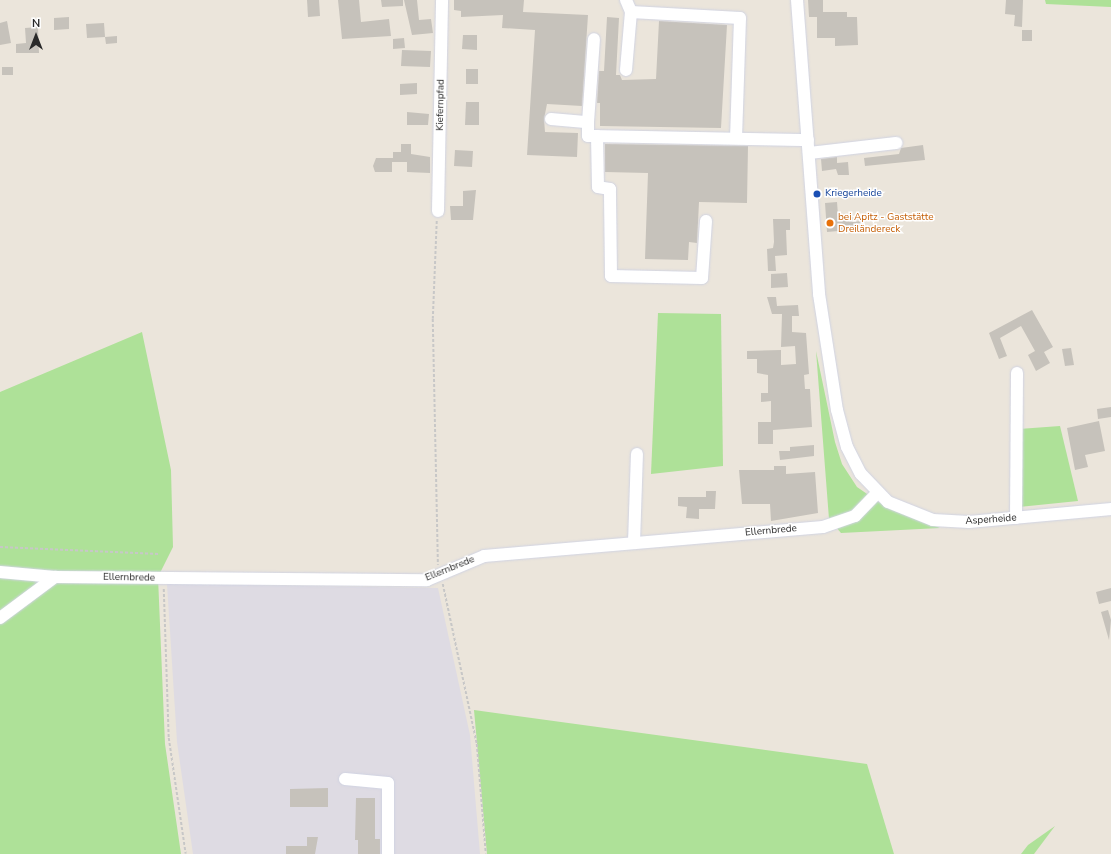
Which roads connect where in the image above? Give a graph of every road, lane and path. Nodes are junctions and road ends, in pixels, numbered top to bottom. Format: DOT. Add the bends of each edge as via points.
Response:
graph roads {
  1 [pos="442,0"];
  2 [pos="626,0"];
  3 [pos="797,0"];
  4 [pos="631,12"];
  5 [pos="594,39"];
  6 [pos="626,70"];
  7 [pos="551,119"];
  8 [pos="588,122"];
  9 [pos="597,136"];
  10 [pos="736,138"];
  11 [pos="808,140"];
  12 [pos="896,143"];
  13 [pos="809,153"];
  14 [pos="438,211"];
  15 [pos="706,222"];
  16 [pos="1017,373"];
  17 [pos="637,454"];
  18 [pos="877,493"];
  19 [pos="1111,509"];
  20 [pos="1016,518"];
  21 [pos="634,543"];
  22 [pos="0,547"];
  23 [pos="159,554"];
  24 [pos="0,572"];
  25 [pos="441,575"];
  26 [pos="55,577"];
  27 [pos="164,578"];
  28 [pos="0,618"];
  29 [pos="345,779"];
  30 [pos="186,854"];
  31 [pos="388,854"];
  32 [pos="486,854"];
  1 -- 14 [label="street, Kiefernpfad"];
  2 -- 4 [label="street"];
  3 -- 11 [label="street"];
  4 -- 6 [label="street"];
  4 -- 10 [label="street" via="740,18"];
  5 -- 8 [label="street"];
  7 -- 8 [label="street"];
  8 -- 9 [label="street" via="588,136"];
  9 -- 10 [label="street"];
  9 -- 15 [label="street" via="598,187 610,189 611,276 702,278"];
  10 -- 11 [label="street"];
  11 -- 13 [label="street"];
  12 -- 13 [label="street"];
  13 -- 18 [label="street" via="819,294 835,401 852,459"];
  14 -- 25 [label="path" via="433,319 435,490"];
  16 -- 20 [label="street"];
  17 -- 21 [label="street"];
  18 -- 20 [label="street, Asperheide" via="902,510 934,520 970,522"];
  18 -- 21 [label="street, Ellernbrede" via="855,516 822,527"];
  19 -- 20 [label="street, Asperheide"];
  21 -- 25 [label="street, Ellernbrede" via="484,556"];
  22 -- 23 [label="path"];
  24 -- 26 [label="street, Ellernbrede"];
  25 -- 27 [label="street, Ellernbrede" via="410,581"];
  25 -- 32 [label="path" via="477,744"];
  26 -- 27 [label="street, Ellernbrede"];
  26 -- 28 [label="street" via="39,586"];
  27 -- 30 [label="path" via="169,738"];
  29 -- 31 [label="street" via="388,783"];
}
